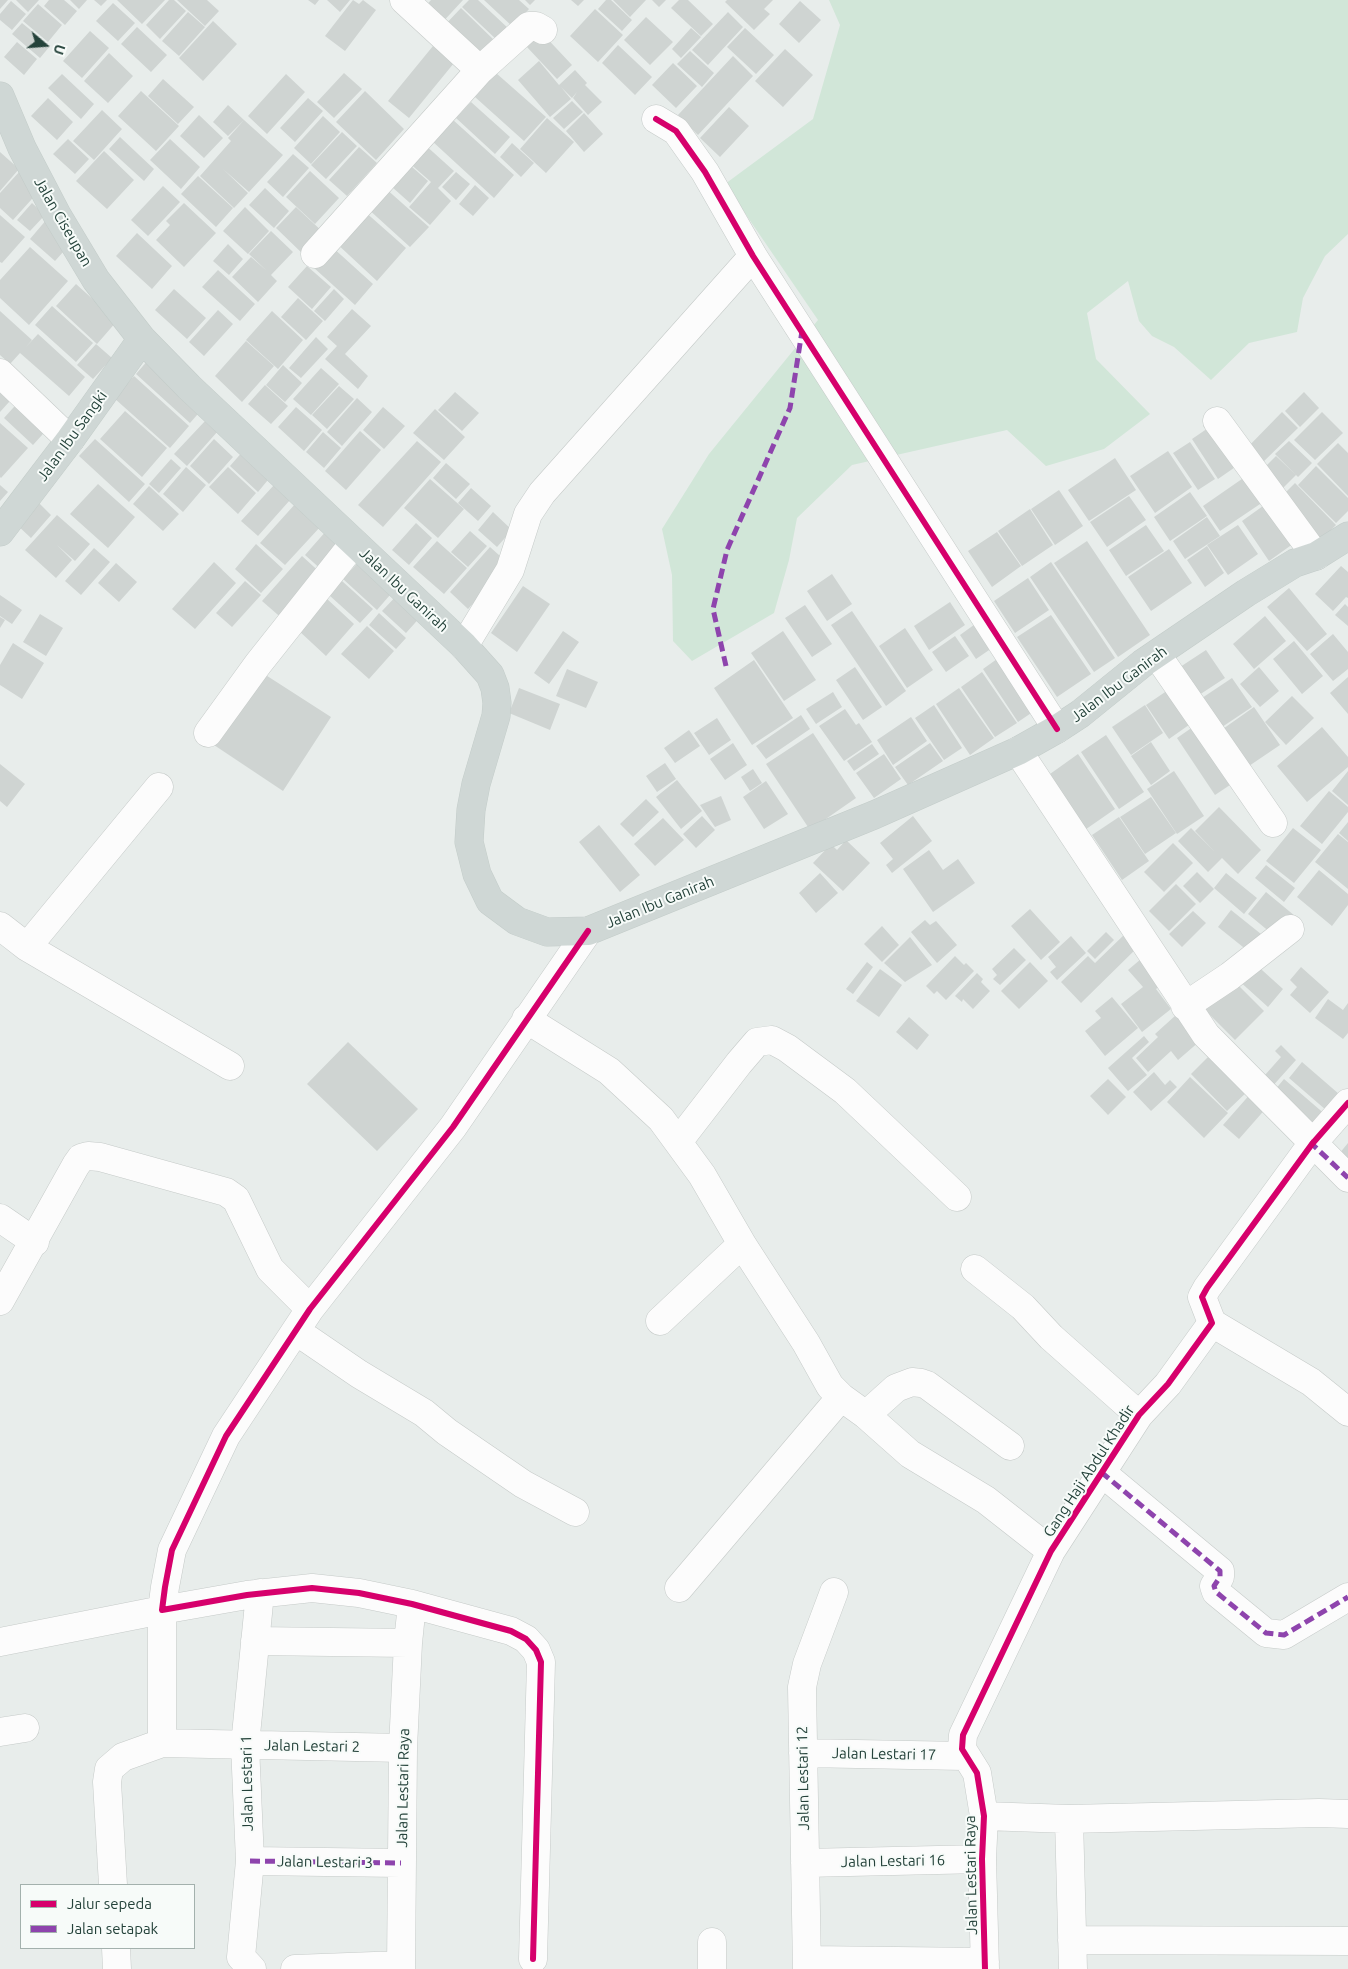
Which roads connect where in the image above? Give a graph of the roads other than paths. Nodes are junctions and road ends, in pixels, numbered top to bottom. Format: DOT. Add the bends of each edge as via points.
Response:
graph roads {
  1 [pos="404,0"];
  2 [pos="543,30"];
  3 [pos="480,70"];
  4 [pos="0,96"];
  5 [pos="656,119"];
  6 [pos="315,254"];
  7 [pos="753,256"];
  8 [pos="142,339"];
  9 [pos="0,373"];
  10 [pos="1217,421"];
  11 [pos="70,440"];
  12 [pos="0,532"];
  13 [pos="1348,536"];
  14 [pos="354,543"];
  15 [pos="1316,556"];
  16 [pos="464,646"];
  17 [pos="1157,655"];
  18 [pos="1057,729"];
  19 [pos="208,733"];
  20 [pos="1018,751"];
  21 [pos="158,787"];
  22 [pos="1273,823"];
  23 [pos="0,926"];
  24 [pos="1290,929"];
  25 [pos="588,931"];
  26 [pos="27,947"];
  27 [pos="1185,1006"];
  28 [pos="526,1020"];
  29 [pos="230,1066"];
  30 [pos="1348,1102"];
  31 [pos="678,1142"];
  32 [pos="1312,1144"];
  33 [pos="1348,1178"];
  34 [pos="956,1197"];
  35 [pos="0,1218"];
  36 [pos="35,1242"];
  37 [pos="742,1244"];
  38 [pos="975,1269"];
  39 [pos="0,1301"];
  40 [pos="303,1320"];
  41 [pos="660,1321"];
  42 [pos="1212,1323"];
  43 [pos="841,1397"];
  44 [pos="1348,1412"];
  45 [pos="866,1415"];
  46 [pos="1138,1415"];
  47 [pos="1010,1446"];
  48 [pos="1101,1472"];
  49 [pos="575,1512"];
  50 [pos="1051,1551"];
  51 [pos="679,1588"];
  52 [pos="834,1592"];
  53 [pos="260,1593"];
  54 [pos="1348,1597"];
  55 [pos="412,1606"];
  56 [pos="162,1610"];
  57 [pos="255,1641"];
  58 [pos="0,1642"];
  59 [pos="408,1643"];
  60 [pos="162,1744"];
  61 [pos="245,1745"];
  62 [pos="403,1748"];
  63 [pos="803,1753"];
  64 [pos="964,1756"];
  65 [pos="1348,1800"];
  66 [pos="1319,1813"];
  67 [pos="1348,1814"];
  68 [pos="984,1816"];
  69 [pos="1069,1819"];
  70 [pos="982,1859"];
  71 [pos="250,1861"];
  72 [pos="401,1863"];
  73 [pos="805,1863"];
  74 [pos="112,1884"];
  75 [pos="1072,1940"];
  76 [pos="1348,1941"];
  77 [pos="712,1942"];
  78 [pos="116,1949"];
  79 [pos="533,1959"];
  80 [pos="807,1964"];
  81 [pos="985,1965"];
  82 [pos="401,1967"];
  83 [pos="117,1969"];
  84 [pos="252,1969"];
  85 [pos="295,1969"];
  86 [pos="712,1969"];
  87 [pos="1073,1969"];
  1 -- 3 [label="street"];
  2 -- 3 [label="street" via="529,26"];
  3 -- 6 [label="street"];
  4 -- 8 [label="main road, Jalan Ciseupan" via="56,215 96,280"];
  5 -- 7 [label="street" via="676,131 700,165"];
  7 -- 16 [label="street" via="542,493 528,514 510,570"];
  7 -- 18 [label="street"];
  8 -- 11 [label="main road, Jalan Ibu Sangki"];
  8 -- 14 [label="main road, Jalan Ibu Ganirah"];
  9 -- 11 [label="street"];
  10 -- 15 [label="street"];
  11 -- 12 [label="main road, Jalan Ibu Sangki"];
  13 -- 15 [label="main road, Jalan Ibu Ganirah"];
  14 -- 16 [label="main road, Jalan Ibu Ganirah"];
  14 -- 19 [label="street"];
  15 -- 17 [label="main road, Jalan Ibu Ganirah" via="1295,563 1254,588"];
  16 -- 25 [label="main road, Jalan Ibu Ganirah" via="490,675 497,703 471,810 469,842 477,874 490,901 517,922 547,932"];
  17 -- 18 [label="main road, Jalan Ibu Ganirah"];
  17 -- 22 [label="street"];
  18 -- 20 [label="main road, Jalan Ibu Ganirah"];
  20 -- 25 [label="main road, Jalan Ibu Ganirah" via="874,815"];
  20 -- 27 [label="street"];
  21 -- 26 [label="street"];
  23 -- 26 [label="street"];
  24 -- 27 [label="street"];
  25 -- 28 [label="street"];
  26 -- 29 [label="street"];
  27 -- 32 [label="street" via="1206,1035"];
  28 -- 31 [label="street" via="609,1071 661,1119"];
  28 -- 40 [label="street" via="453,1127"];
  30 -- 32 [label="street"];
  31 -- 34 [label="street" via="757,1042 772,1040 788,1048 845,1091"];
  31 -- 37 [label="street" via="702,1175"];
  32 -- 33 [label="street"];
  32 -- 42 [label="street" via="1202,1297"];
  35 -- 36 [label="street"];
  36 -- 39 [label="street"];
  36 -- 40 [label="street" via="81,1158 88,1156 226,1192 236,1199 270,1269"];
  37 -- 41 [label="street"];
  37 -- 43 [label="street" via="830,1386"];
  38 -- 46 [label="street" via="1022,1307"];
  40 -- 49 [label="street" via="359,1374 424,1413 523,1484"];
  40 -- 56 [label="street" via="226,1436 172,1550"];
  42 -- 44 [label="street" via="1311,1382"];
  42 -- 46 [label="street, Gang Haji Abdul Khadir" via="1168,1384"];
  43 -- 45 [label="street"];
  43 -- 51 [label="street"];
  45 -- 47 [label="street" via="896,1388 912,1382 921,1383"];
  45 -- 50 [label="street" via="910,1454 986,1500"];
  46 -- 48 [label="street, Gang Haji Abdul Khadir"];
  48 -- 50 [label="street, Gang Haji Abdul Khadir"];
  48 -- 54 [label="street" via="1220,1571 1214,1586 1216,1592 1266,1633 1284,1635"];
  50 -- 64 [label="street, Gang Haji Abdul Khadir" via="963,1735"];
  52 -- 63 [label="street, Jalan Lestari 12" via="807,1664 802,1687"];
  53 -- 55 [label="street" via="312,1588 359,1593"];
  53 -- 56 [label="street"];
  53 -- 57 [label="street, Jalan Lestari 1"];
  55 -- 59 [label="street, Jalan Lestari Raya"];
  55 -- 79 [label="street" via="511,1631 531,1644 541,1662"];
  56 -- 58 [label="street"];
  56 -- 60 [label="street"];
  57 -- 59 [label="street"];
  57 -- 61 [label="street, Jalan Lestari 1"];
  59 -- 62 [label="street, Jalan Lestari Raya"];
  60 -- 61 [label="street, Jalan Lestari 2"];
  60 -- 74 [label="street, Jalan Lestari 2" via="123,1757 109,1769 106,1782"];
  61 -- 62 [label="street, Jalan Lestari 2"];
  61 -- 71 [label="street, Jalan Lestari 1"];
  62 -- 72 [label="street, Jalan Lestari Raya"];
  63 -- 64 [label="street, Jalan Lestari 17"];
  63 -- 73 [label="street, Jalan Lestari 12"];
  64 -- 68 [label="street, Jalan Lestari Raya" via="977,1773"];
  65 -- 66 [label="street"];
  66 -- 67 [label="street"];
  66 -- 69 [label="street"];
  68 -- 69 [label="street"];
  68 -- 70 [label="street, Jalan Lestari Raya"];
  69 -- 75 [label="street"];
  70 -- 73 [label="street, Jalan Lestari 16"];
  70 -- 81 [label="street, Jalan Lestari Raya"];
  71 -- 72 [label="street, Jalan Lestari 3"];
  71 -- 84 [label="street, Jalan Lestari 1" via="241,1957"];
  72 -- 82 [label="street, Jalan Lestari Raya"];
  73 -- 80 [label="street, Jalan Lestari 12"];
  75 -- 76 [label="street"];
  75 -- 87 [label="street"];
  77 -- 86 [label="street"];
  78 -- 83 [label="street"];
  80 -- 81 [label="street"];
  82 -- 85 [label="street"];
}
